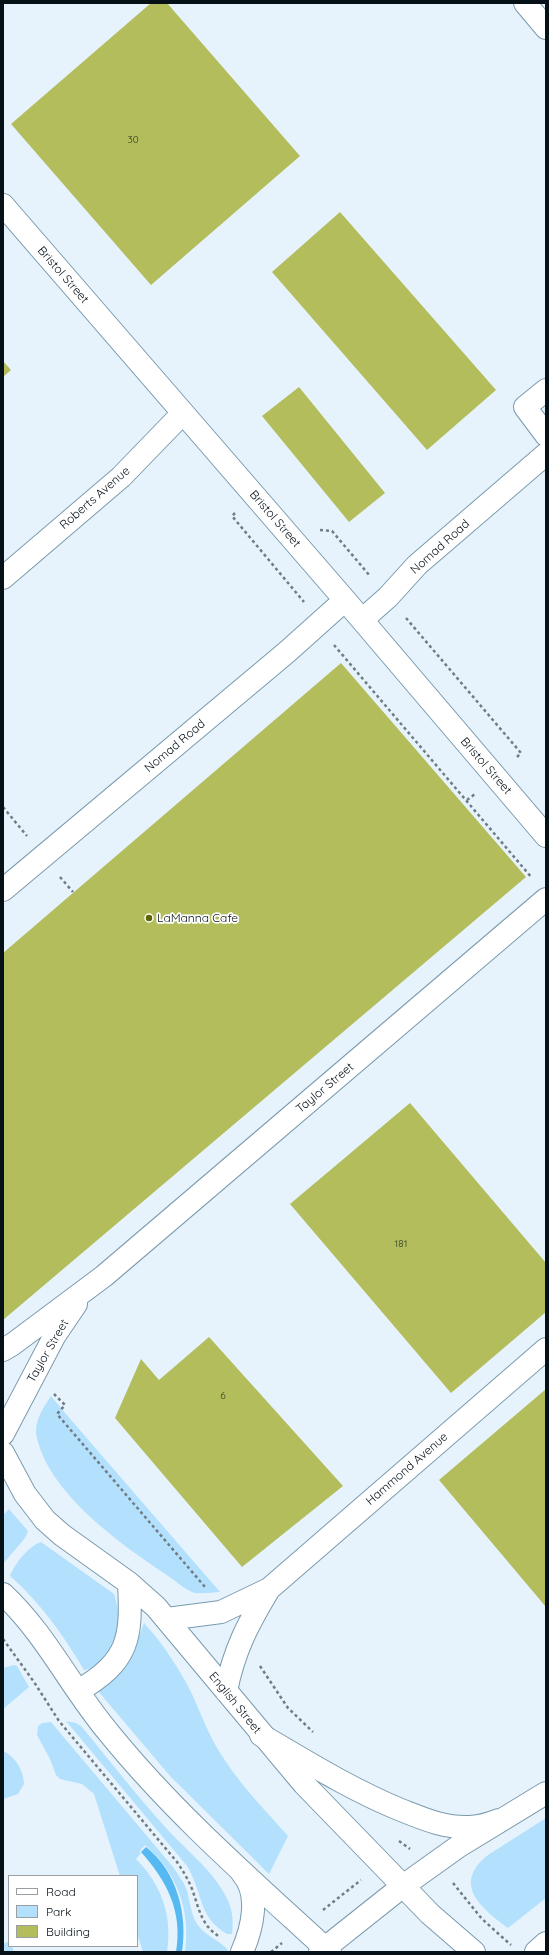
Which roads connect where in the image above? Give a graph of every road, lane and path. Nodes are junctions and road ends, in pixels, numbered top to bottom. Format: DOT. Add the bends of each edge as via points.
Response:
graph roads {
  1 [pos="525,3"];
  2 [pos="546,28"];
  3 [pos="3,205"];
  4 [pos="546,390"];
  5 [pos="183,413"];
  6 [pos="546,435"];
  7 [pos="546,454"];
  8 [pos="3,578"];
  9 [pos="345,600"];
  10 [pos="362,620"];
  11 [pos="467,800"];
  12 [pos="546,836"];
  13 [pos="3,890"];
  14 [pos="541,892"];
  15 [pos="104,1276"];
  16 [pos="546,1348"];
  17 [pos="3,1350"];
  18 [pos="35,1372"];
  19 [pos="3,1434"];
  20 [pos="3,1453"];
  21 [pos="129,1583"];
  22 [pos="269,1589"];
  23 [pos="3,1594"];
  24 [pos="220,1612"];
  25 [pos="167,1619"];
  26 [pos="241,1637"];
  27 [pos="3,1639"];
  28 [pos="78,1691"];
  29 [pos="226,1691"];
  30 [pos="261,1735"];
  31 [pos="315,1735"];
  32 [pos="546,1793"];
  33 [pos="499,1820"];
  34 [pos="242,1873"];
  35 [pos="403,1886"];
  36 [pos="482,1919"];
  37 [pos="546,1944"];
  38 [pos="466,1945"];
  39 [pos="514,1947"];
  40 [pos="243,1949"];
  41 [pos="325,1951"];
  42 [pos="536,1952"];
  1 -- 2 [label="main road"];
  3 -- 5 [label="main road, Bristol Street"];
  4 -- 6 [label="main road" via="525,407"];
  5 -- 8 [label="main road, Roberts Avenue" via="121,477"];
  5 -- 9 [label="main road, Bristol Street"];
  7 -- 10 [label="main road, Nomad Road" via="417,565 388,597"];
  9 -- 10 [label="main road, Bristol Street"];
  9 -- 13 [label="main road, Nomad Road" via="281,657"];
  10 -- 12 [label="main road, Bristol Street"];
  11 -- 14 [label="path"];
  14 -- 15 [label="main road, Taylor Street"];
  15 -- 17 [label="main road, Taylor Street"];
  15 -- 18 [label="main road, Taylor Street" via="65,1320"];
  16 -- 22 [label="main road, Hammond Avenue"];
  18 -- 19 [label="main road, Taylor Street"];
  18 -- 24 [label="path" via="65,1405 57,1414 212,1596"];
  20 -- 21 [label="main road, English Street" via="25,1494 45,1520 70,1542"];
  21 -- 25 [label="main road, English Street"];
  21 -- 28 [label="main road" via="131,1617 120,1654 106,1673"];
  22 -- 24 [label="main road, Hammond Avenue"];
  22 -- 26 [label="main road, Hammond Avenue"];
  23 -- 28 [label="main road" via="38,1632"];
  24 -- 25 [label="main road, Hammond Avenue"];
  25 -- 29 [label="main road, English Street"];
  26 -- 29 [label="main road, Hammond Avenue"];
  26 -- 31 [label="path" via="288,1708"];
  27 -- 40 [label="path" via="58,1721 185,1873 205,1924 213,1932"];
  28 -- 34 [label="main road" via="110,1734 161,1793"];
  29 -- 30 [label="main road, English Street"];
  30 -- 33 [label="main road" via="370,1797 420,1819 444,1825 469,1827"];
  30 -- 35 [label="main road, English Street" via="316,1797"];
  32 -- 33 [label="main road"];
  33 -- 35 [label="main road"];
  34 -- 40 [label="main road" via="251,1887 253,1904"];
  34 -- 41 [label="main road"];
  35 -- 38 [label="main road, English Street"];
  35 -- 41 [label="main road"];
  36 -- 39 [label="path"];
  37 -- 42 [label="main road"];
}
